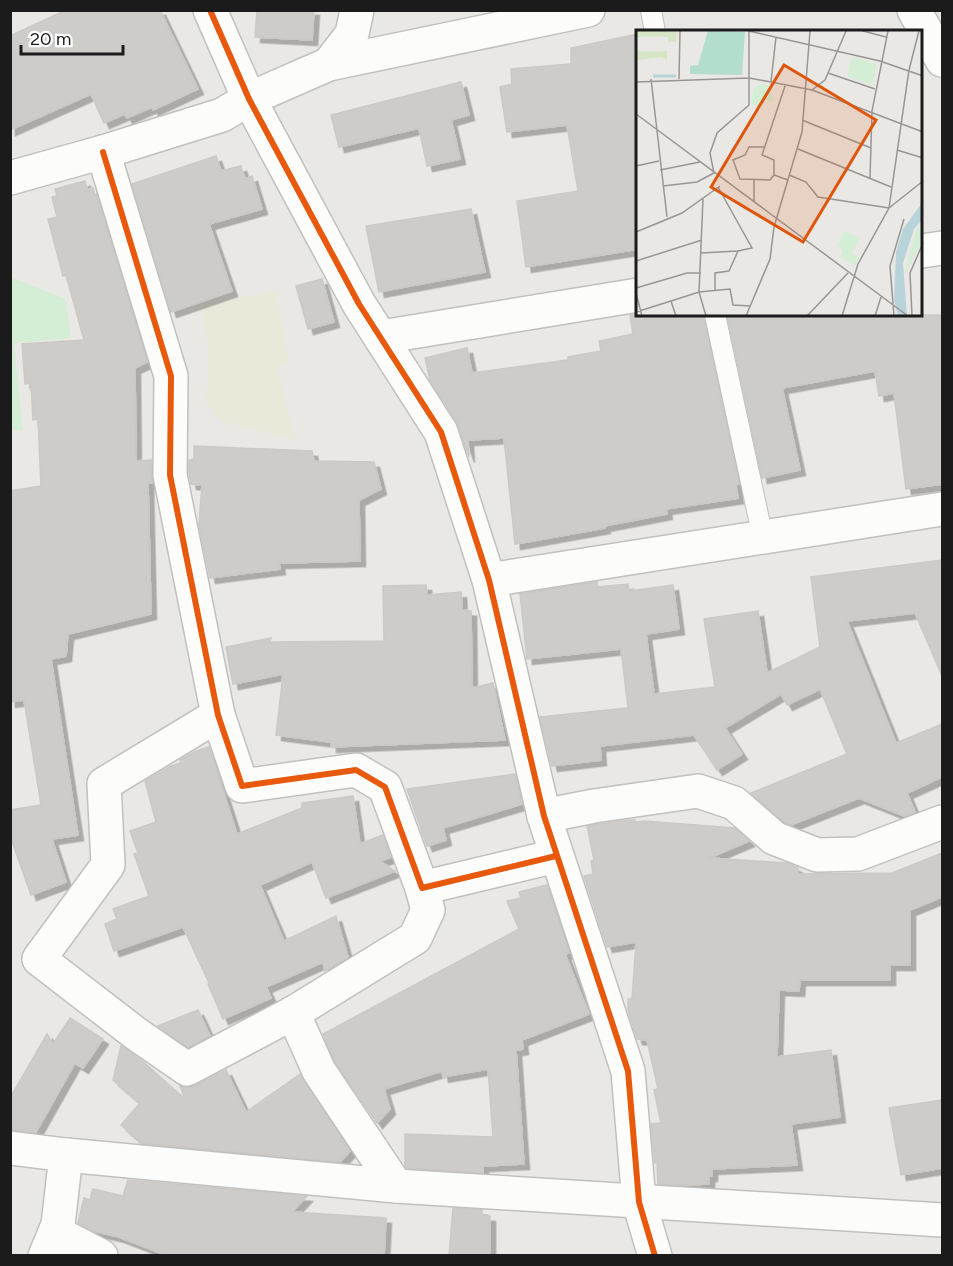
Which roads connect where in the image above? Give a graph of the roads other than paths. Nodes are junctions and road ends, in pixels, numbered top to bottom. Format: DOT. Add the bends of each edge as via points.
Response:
graph roads {
  1 [pos="210,10"];
  2 [pos="357,10"];
  3 [pos="588,10"];
  4 [pos="651,10"];
  5 [pos="914,10"];
  6 [pos="655,30"];
  7 [pos="942,60"];
  8 [pos="329,64"];
  9 [pos="249,99"];
  10 [pos="103,152"];
  11 [pos="10,178"];
  12 [pos="942,248"];
  13 [pos="923,251"];
  14 [pos="636,295"];
  15 [pos="715,316"];
  16 [pos="381,338"];
  17 [pos="942,509"];
  18 [pos="763,538"];
  19 [pos="489,580"];
  20 [pos="218,715"];
  21 [pos="544,816"];
  22 [pos="942,822"];
  23 [pos="556,856"];
  24 [pos="422,888"];
  25 [pos="293,1013"];
  26 [pos="10,1148"];
  27 [pos="66,1155"];
  28 [pos="396,1186"];
  29 [pos="639,1202"];
  30 [pos="942,1220"];
  31 [pos="50,1244"];
  32 [pos="101,1256"];
  33 [pos="656,1256"];
  1 -- 9 [label="street"];
  2 -- 8 [label="street" via="352,34"];
  3 -- 8 [label="street"];
  4 -- 6 [label="lane"];
  5 -- 7 [label="street"];
  8 -- 9 [label="street"];
  9 -- 10 [label="street" via="222,115"];
  9 -- 16 [label="street"];
  10 -- 11 [label="street"];
  10 -- 20 [label="street" via="171,376 170,475"];
  12 -- 13 [label="street"];
  14 -- 16 [label="street"];
  15 -- 18 [label="lane"];
  16 -- 19 [label="street" via="441,432"];
  17 -- 18 [label="street"];
  18 -- 19 [label="street"];
  19 -- 21 [label="street"];
  20 -- 24 [label="street" via="242,786 356,770 385,788"];
  20 -- 25 [label="street" via="104,784 108,865 39,959 187,1069"];
  21 -- 22 [label="street" via="698,791 734,803 774,838 818,855 858,854"];
  21 -- 23 [label="street"];
  23 -- 24 [label="street"];
  23 -- 29 [label="street" via="628,1071"];
  24 -- 25 [label="street" via="428,910 414,938"];
  25 -- 28 [label="street" via="319,1071"];
  26 -- 27 [label="street"];
  27 -- 28 [label="street"];
  27 -- 31 [label="street" via="58,1225"];
  28 -- 29 [label="street"];
  29 -- 30 [label="street"];
  29 -- 33 [label="street"];
  31 -- 32 [label="street"];
}
